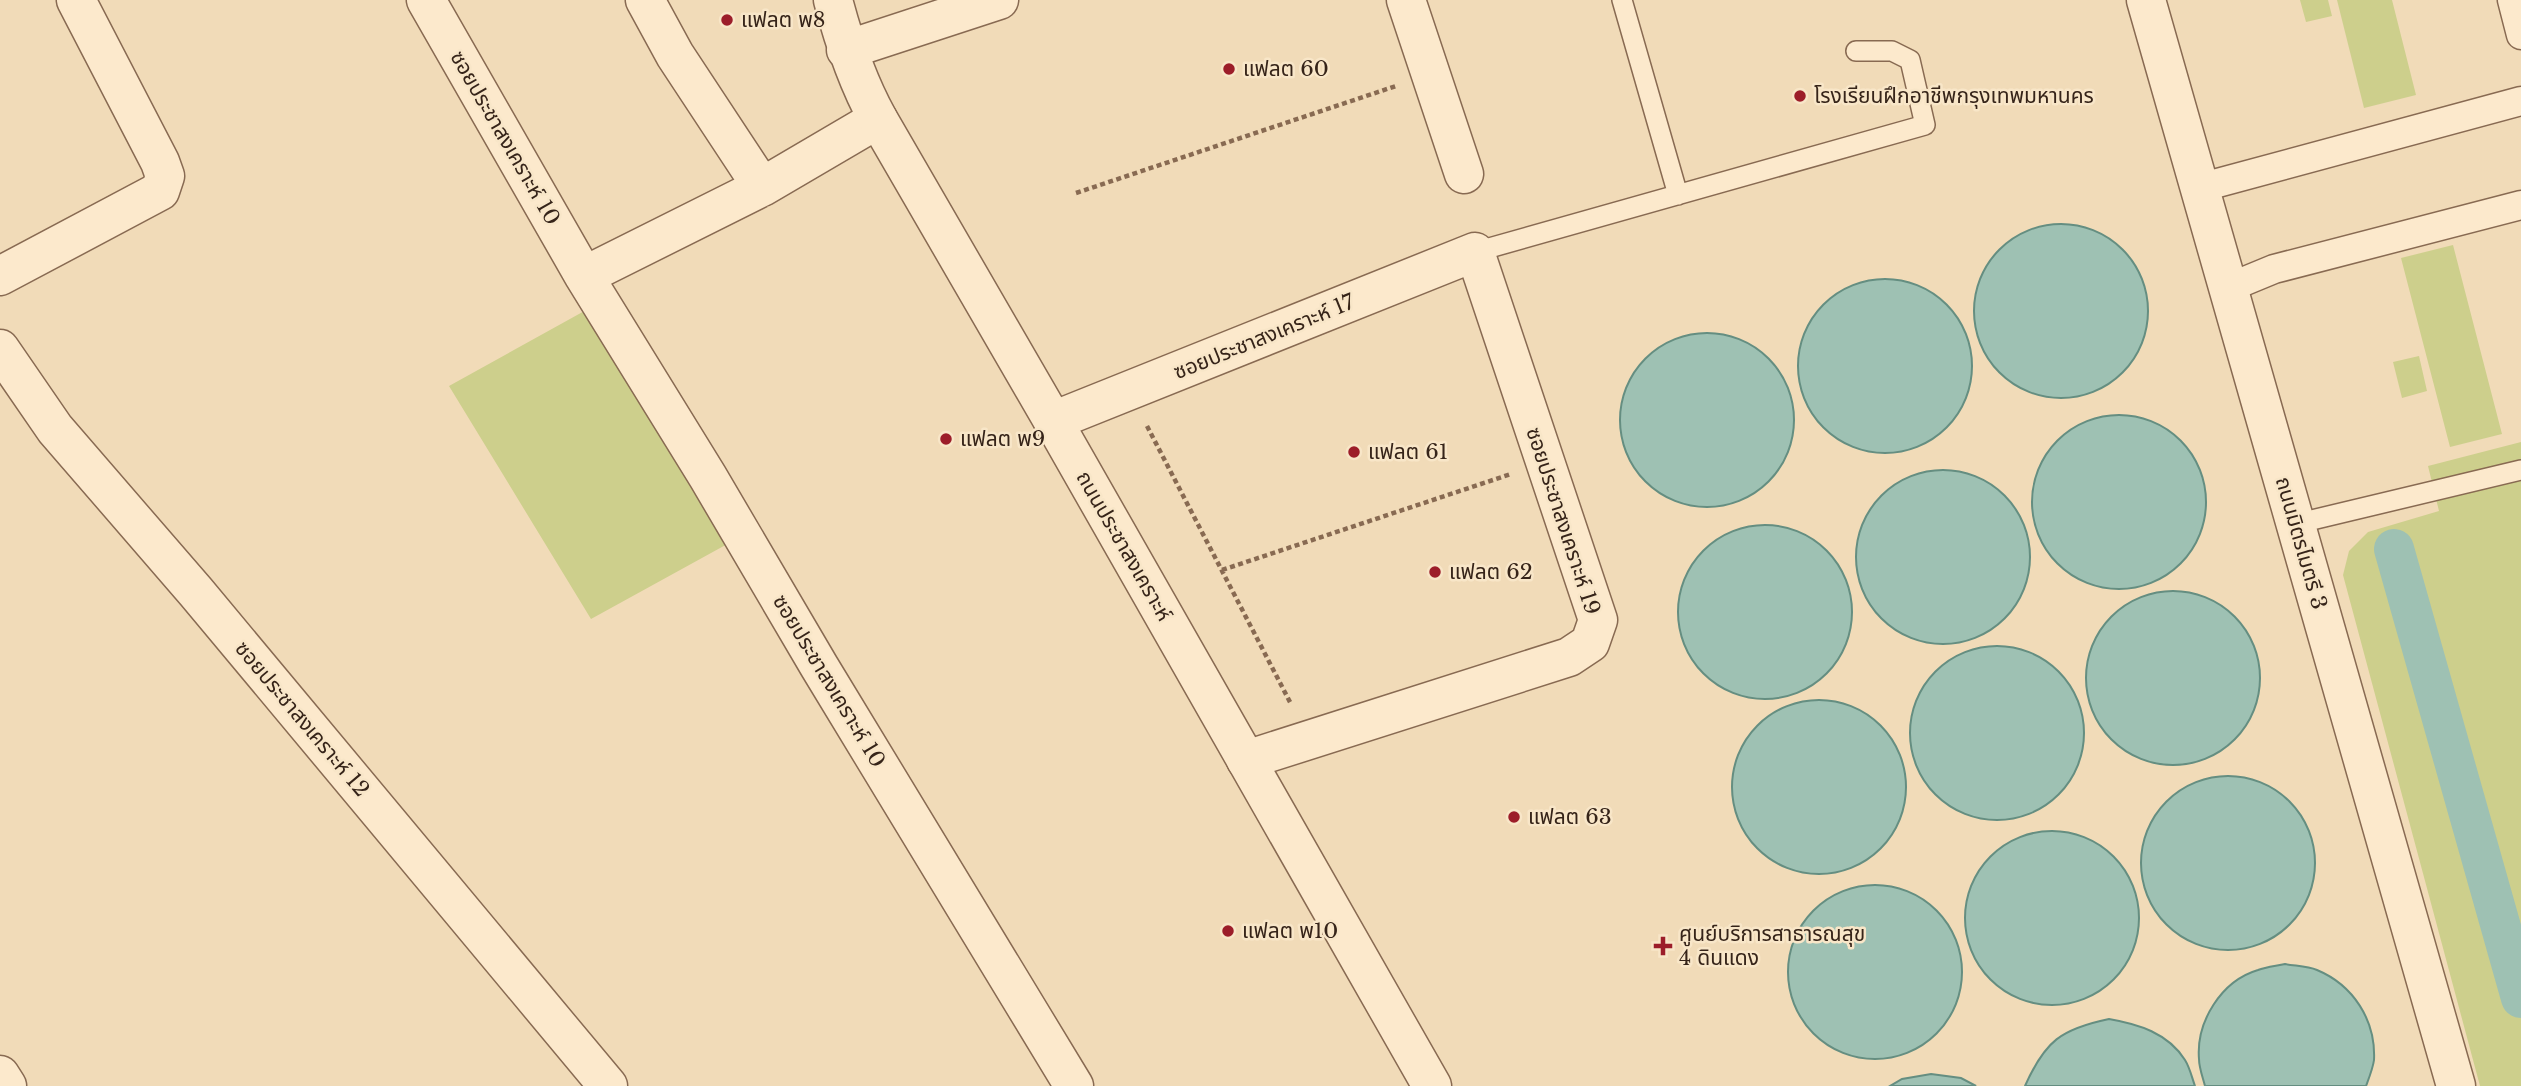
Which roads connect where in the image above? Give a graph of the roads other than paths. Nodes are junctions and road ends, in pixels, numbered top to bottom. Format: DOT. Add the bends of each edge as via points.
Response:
graph roads {
  1 [pos="76,0"];
  2 [pos="426,0"];
  3 [pos="645,0"];
  4 [pos="833,0"];
  5 [pos="999,0"];
  6 [pos="1406,0"];
  7 [pos="1622,0"];
  8 [pos="2146,0"];
  9 [pos="2512,0"];
  10 [pos="2521,35"];
  11 [pos="846,50"];
  12 [pos="1856,51"];
  13 [pos="2521,101"];
  14 [pos="877,119"];
  15 [pos="1464,174"];
  16 [pos="762,187"];
  17 [pos="2199,188"];
  18 [pos="1678,195"];
  19 [pos="2521,205"];
  20 [pos="1475,252"];
  21 [pos="0,276"];
  22 [pos="584,276"];
  23 [pos="2228,288"];
  24 [pos="0,349"];
  25 [pos="1053,421"];
  26 [pos="2521,470"];
  27 [pos="2295,524"];
  28 [pos="1246,760"];
  29 [pos="0,1075"];
  30 [pos="7,1086"];
  31 [pos="608,1086"];
  32 [pos="1074,1086"];
  33 [pos="1432,1086"];
  34 [pos="2456,1086"];
  1 -- 21 [label="street" via="165,176 160,191"];
  2 -- 22 [label="street, ซอยประชาสงเคราะห์ 10"];
  3 -- 16 [label="street" via="675,55"];
  4 -- 11 [label="street, ถนนประชาสงเคราะห์"];
  5 -- 11 [label="street"];
  6 -- 15 [label="street"];
  7 -- 18 [label="lane"];
  8 -- 17 [label="street, ถนนมิตรไมตรี 3"];
  9 -- 10 [label="street"];
  11 -- 14 [label="street, ถนนประชาสงเคราะห์"];
  12 -- 18 [label="lane" via="1892,51 1910,60 1925,125"];
  13 -- 17 [label="street"];
  14 -- 16 [label="street"];
  14 -- 25 [label="street, ถนนประชาสงเคราะห์"];
  16 -- 22 [label="street"];
  17 -- 23 [label="street, ถนนมิตรไมตรี 3"];
  18 -- 20 [label="lane"];
  19 -- 23 [label="street" via="2274,269"];
  20 -- 25 [label="street, ซอยประชาสงเคราะห์ 17"];
  20 -- 28 [label="street, ซอยประชาสงเคราะห์ 19" via="1598,620 1590,643 1569,657"];
  22 -- 32 [label="street, ซอยประชาสงเคราะห์ 10"];
  23 -- 27 [label="street, ถนนมิตรไมตรี 3"];
  24 -- 31 [label="street, ซอยประชาสงเคราะห์ 12" via="55,429"];
  25 -- 28 [label="street, ถนนประชาสงเคราะห์"];
  26 -- 27 [label="lane"];
  27 -- 34 [label="street, ถนนมิตรไมตรี 3"];
  28 -- 33 [label="street, ถนนประชาสงเคราะห์"];
  29 -- 30 [label="street"];
}
